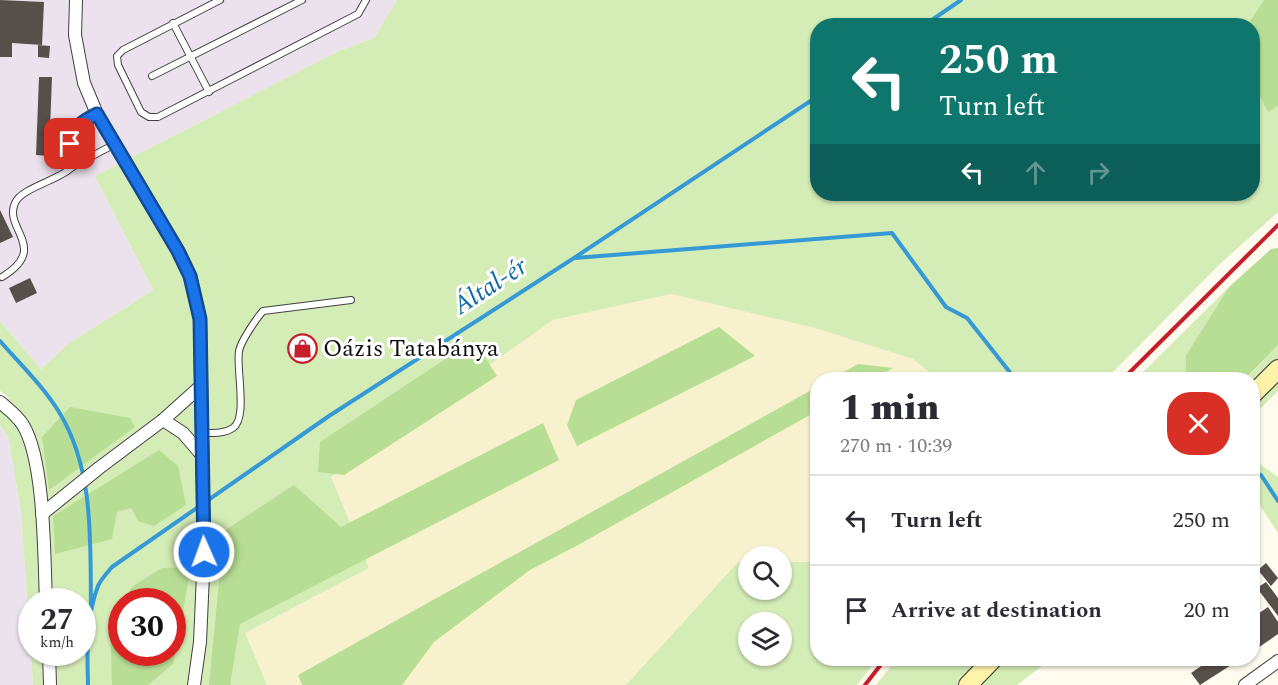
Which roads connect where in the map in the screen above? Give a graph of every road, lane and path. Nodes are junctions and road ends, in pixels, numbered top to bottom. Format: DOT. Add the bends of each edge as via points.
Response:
graph roads {
  1 [pos="76,0"];
  2 [pos="220,0"];
  3 [pos="302,0"];
  4 [pos="366,0"];
  5 [pos="173,23"];
  6 [pos="190,57"];
  7 [pos="152,76"];
  8 [pos="209,92"];
  9 [pos="97,114"];
  10 [pos="115,144"];
  11 [pos="67,171"];
  12 [pos="2,277"];
  13 [pos="351,300"];
  14 [pos="1278,369"];
  15 [pos="201,386"];
  16 [pos="1260,387"];
  17 [pos="0,402"];
  18 [pos="163,420"];
  19 [pos="201,433"];
  20 [pos="201,454"];
  21 [pos="42,514"];
  22 [pos="45,588"];
  23 [pos="1278,661"];
  24 [pos="49,666"];
  25 [pos="986,666"];
  26 [pos="50,685"];
  27 [pos="194,685"];
  28 [pos="968,685"];
  29 [pos="1245,685"];
  1 -- 9 [label="street" via="79,62"];
  2 -- 5 [label="lane"];
  3 -- 6 [label="lane"];
  4 -- 8 [label="lane" via="358,14"];
  5 -- 6 [label="lane"];
  5 -- 8 [label="lane" via="117,56 141,111 158,117"];
  6 -- 7 [label="lane"];
  6 -- 8 [label="lane"];
  9 -- 10 [label="street"];
  9 -- 11 [label="lane" via="81,122 74,131"];
  10 -- 11 [label="lane"];
  10 -- 15 [label="street" via="190,276 200,319"];
  11 -- 12 [label="lane" via="15,201 12,212 24,243 23,257 16,268"];
  13 -- 19 [label="lane" via="263,311 239,348 240,418 235,427 222,433"];
  14 -- 16 [label="main road"];
  15 -- 18 [label="street"];
  15 -- 19 [label="street"];
  17 -- 21 [label="street" via="23,425 37,471"];
  18 -- 20 [label="street"];
  18 -- 21 [label="street"];
  19 -- 20 [label="street"];
  20 -- 27 [label="street" via="204,552"];
  21 -- 22 [label="street"];
  23 -- 29 [label="street"];
  24 -- 26 [label="street"];
  25 -- 28 [label="main road"];
}
